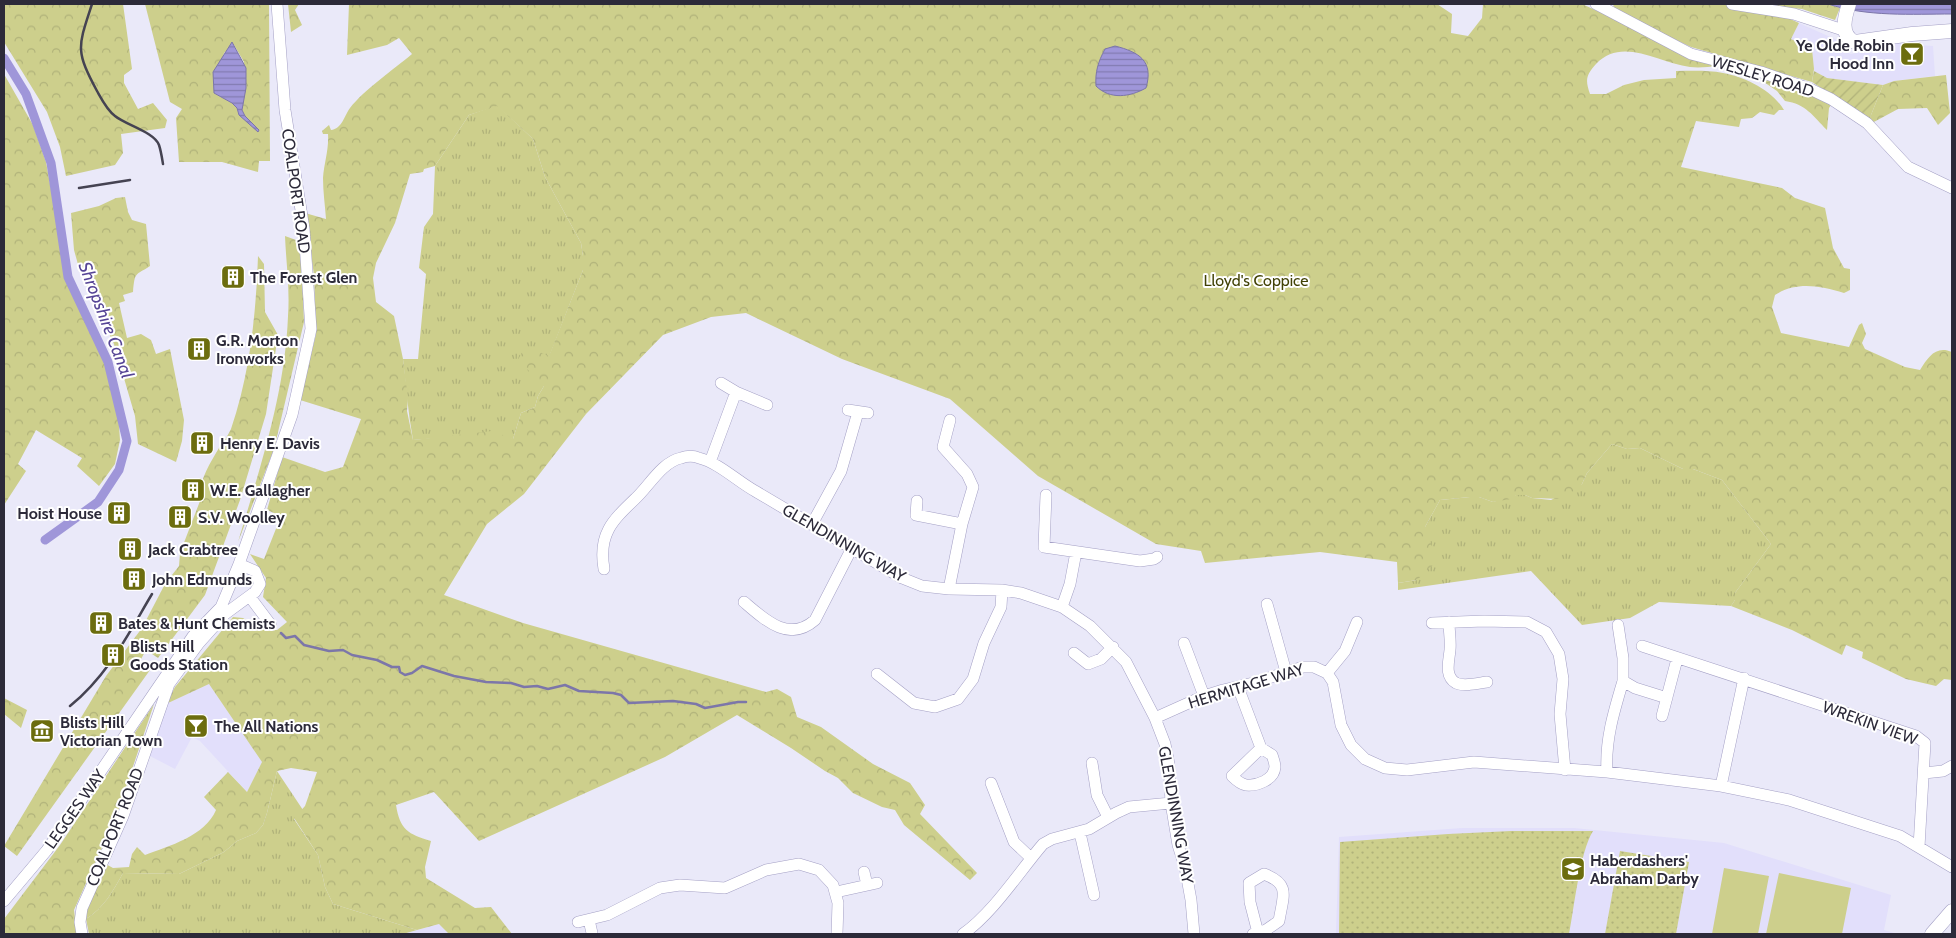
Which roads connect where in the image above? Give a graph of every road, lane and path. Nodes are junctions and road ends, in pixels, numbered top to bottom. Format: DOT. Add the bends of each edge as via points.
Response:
graph roads {
  1 [pos="277,4"];
  2 [pos="1596,4"];
  3 [pos="1732,4"];
  4 [pos="1611,8"];
  5 [pos="1847,17"];
  6 [pos="1952,32"];
  7 [pos="1952,188"];
  8 [pos="721,383"];
  9 [pos="736,392"];
  10 [pos="767,405"];
  11 [pos="858,412"];
  12 [pos="950,420"];
  13 [pos="710,462"];
  14 [pos="1046,495"];
  15 [pos="917,501"];
  16 [pos="812,524"];
  17 [pos="962,524"];
  18 [pos="852,548"];
  19 [pos="1076,552"];
  20 [pos="1157,557"];
  21 [pos="239,564"];
  22 [pos="604,569"];
  23 [pos="949,589"];
  24 [pos="1002,590"];
  25 [pos="250,597"];
  26 [pos="744,602"];
  27 [pos="1267,604"];
  28 [pos="1062,607"];
  29 [pos="1358,622"];
  30 [pos="1449,622"];
  31 [pos="1432,623"];
  32 [pos="271,625"];
  33 [pos="1618,625"];
  34 [pos="1184,643"];
  35 [pos="1642,646"];
  36 [pos="1113,648"];
  37 [pos="1074,653"];
  38 [pos="1678,659"];
  39 [pos="1286,672"];
  40 [pos="1327,673"];
  41 [pos="877,674"];
  42 [pos="1744,678"];
  43 [pos="1487,682"];
  44 [pos="1623,682"];
  45 [pos="1238,687"];
  46 [pos="1204,696"];
  47 [pos="1667,698"];
  48 [pos="1662,716"];
  49 [pos="1155,718"];
  50 [pos="1261,748"];
  51 [pos="1092,763"];
  52 [pos="1952,766"];
  53 [pos="1565,770"];
  54 [pos="1607,772"];
  55 [pos="1924,773"];
  56 [pos="991,783"];
  57 [pos="1721,786"];
  58 [pos="1171,803"];
  59 [pos="1108,817"];
  60 [pos="1080,833"];
  61 [pos="1919,847"];
  62 [pos="1031,858"];
  63 [pos="1952,866"];
  64 [pos="864,872"];
  65 [pos="836,892"];
  66 [pos="1094,895"];
  67 [pos="4,901"];
  68 [pos="1952,911"];
  69 [pos="592,933"];
  70 [pos="1255,933"];
  71 [pos="82,934"];
  72 [pos="837,934"];
  73 [pos="963,934"];
  74 [pos="1194,934"];
  75 [pos="1932,934"];
  1 -- 21 [label="street, COALPORT ROAD" via="285,110 304,229 311,329 292,415 261,516"];
  2 -- 4 [label="street, WESLEY ROAD"];
  3 -- 5 [label="street" via="1794,14"];
  4 -- 7 [label="street, WESLEY ROAD" via="1691,54 1770,75 1831,99 1867,123 1908,166"];
  5 -- 6 [label="main road" via="1850,40 1855,42"];
  8 -- 9 [label="street"];
  9 -- 10 [label="street"];
  9 -- 13 [label="street"];
  11 -- 16 [label="street" via="841,471"];
  12 -- 17 [label="street" via="943,448 967,474 973,487"];
  13 -- 16 [label="street, GLENDINNING WAY"];
  13 -- 22 [label="street, GLENDINNING WAY" via="699,458 679,458 664,467 608,528 601,552"];
  14 -- 19 [label="street" via="1044,547"];
  15 -- 17 [label="street" via="916,514"];
  16 -- 18 [label="street, GLENDINNING WAY"];
  17 -- 23 [label="street"];
  18 -- 23 [label="street, GLENDINNING WAY" via="902,578 922,586"];
  18 -- 26 [label="street" via="814,620 806,627 785,630"];
  19 -- 20 [label="street" via="1140,561"];
  19 -- 28 [label="street"];
  21 -- 25 [label="street" via="255,572 260,584"];
  21 -- 67 [label="street, LEGGES WAY" via="221,607 193,636 47,850"];
  23 -- 24 [label="street, GLENDINNING WAY"];
  24 -- 28 [label="street, GLENDINNING WAY"];
  24 -- 41 [label="street" via="1001,607 984,643 973,679 958,700 935,707 914,703"];
  25 -- 32 [label="street"];
  25 -- 71 [label="street, COALPORT ROAD" via="219,621 169,684 123,816 82,908"];
  27 -- 39 [label="street"];
  28 -- 36 [label="street, GLENDINNING WAY" via="1090,626"];
  29 -- 40 [label="street" via="1345,651"];
  30 -- 31 [label="street"];
  30 -- 43 [label="street" via="1449,675 1456,683"];
  30 -- 53 [label="street" via="1527,622 1546,632 1559,654 1563,679 1560,714"];
  33 -- 44 [label="street"];
  34 -- 46 [label="street"];
  35 -- 38 [label="street, WREKIN VIEW"];
  36 -- 37 [label="street" via="1101,659 1088,664"];
  36 -- 49 [label="street, GLENDINNING WAY" via="1126,662"];
  38 -- 42 [label="street, WREKIN VIEW"];
  38 -- 47 [label="street"];
  39 -- 40 [label="street, HERMITAGE WAY" via="1308,666"];
  39 -- 45 [label="street, HERMITAGE WAY"];
  40 -- 53 [label="street, HERMITAGE WAY" via="1335,686 1340,719 1348,740 1359,754 1380,766 1402,770 1474,762"];
  42 -- 55 [label="street, WREKIN VIEW" via="1916,736 1925,744"];
  42 -- 57 [label="street"];
  44 -- 47 [label="street"];
  44 -- 54 [label="street" via="1610,729"];
  45 -- 46 [label="street, HERMITAGE WAY"];
  45 -- 50 [label="street"];
  46 -- 49 [label="street, HERMITAGE WAY"];
  47 -- 48 [label="street"];
  49 -- 58 [label="street, GLENDINNING WAY" via="1169,764"];
  51 -- 59 [label="street" via="1097,795"];
  52 -- 55 [label="street" via="1943,771"];
  53 -- 54 [label="street, HERMITAGE WAY"];
  54 -- 57 [label="street"];
  55 -- 61 [label="street, WREKIN VIEW"];
  56 -- 62 [label="street" via="1014,842"];
  57 -- 61 [label="street" via="1789,800 1900,836"];
  58 -- 59 [label="street" via="1129,807"];
  58 -- 74 [label="street, GLENDINNING WAY" via="1191,900"];
  59 -- 60 [label="street"];
  60 -- 62 [label="street" via="1052,839"];
  60 -- 66 [label="street"];
  61 -- 63 [label="street"];
  62 -- 73 [label="street"];
  64 -- 65 [label="street" via="872,884"];
  65 -- 69 [label="street" via="819,870 792,864 766,870 725,888 680,884 660,888 607,915 583,921"];
  65 -- 72 [label="street"];
  68 -- 75 [label="main road"];
  70 -- 70 [label="street" via="1279,921 1284,891 1277,879 1264,874 1249,883"];
}
